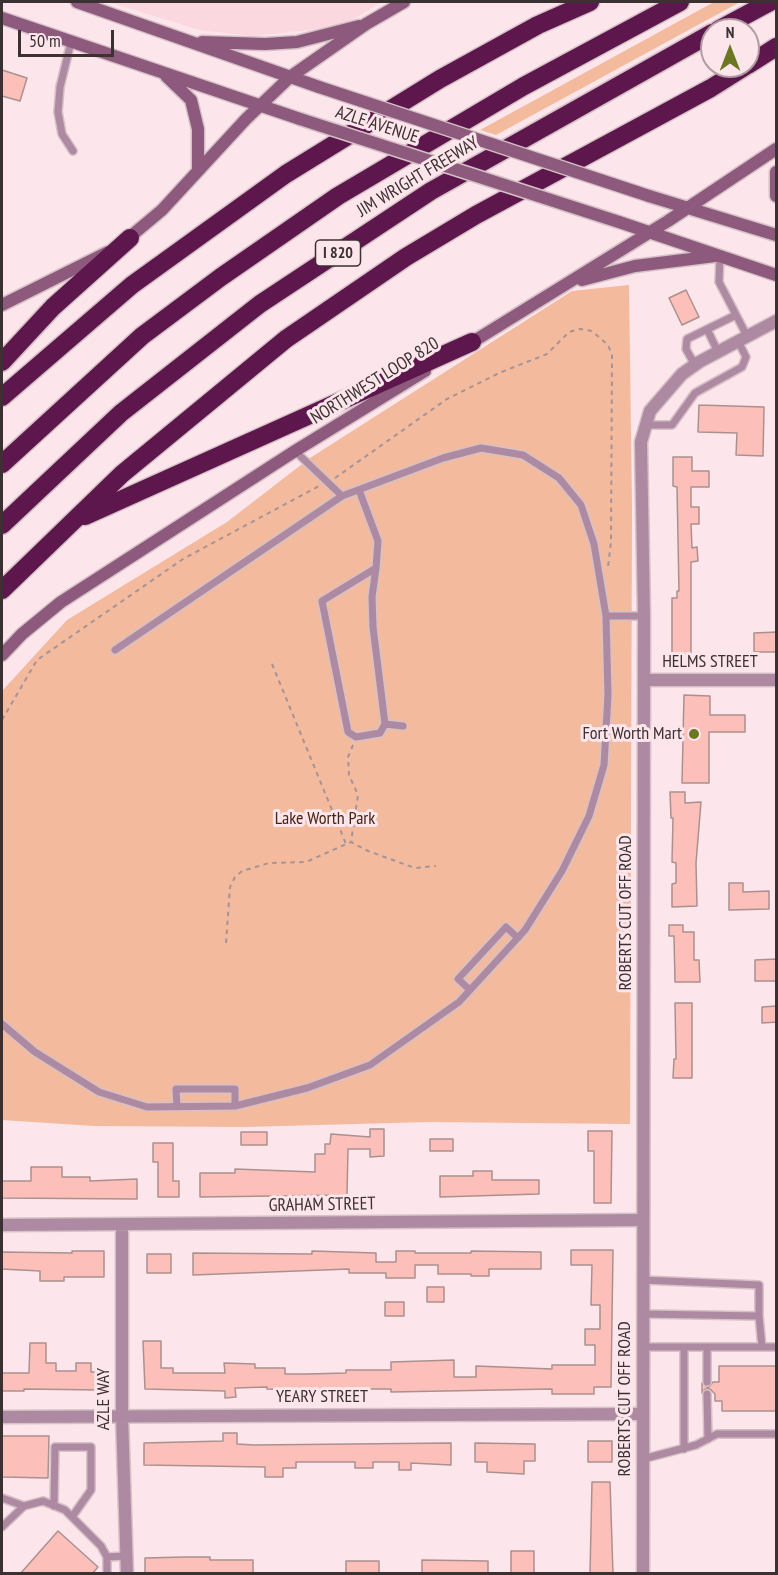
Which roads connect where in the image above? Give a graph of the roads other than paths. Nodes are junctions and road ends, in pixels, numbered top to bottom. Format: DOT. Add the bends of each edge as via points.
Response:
graph roads {
  1 [pos="77,2"];
  2 [pos="404,2"];
  3 [pos="590,2"];
  4 [pos="680,2"];
  5 [pos="770,2"];
  6 [pos="2,18"];
  7 [pos="740,18"];
  8 [pos="366,24"];
  9 [pos="700,40"];
  10 [pos="71,42"];
  11 [pos="190,42"];
  12 [pos="777,47"];
  13 [pos="760,57"];
  14 [pos="163,73"];
  15 [pos="290,77"];
  16 [pos="727,78"];
  17 [pos="258,106"];
  18 [pos="777,149"];
  19 [pos="73,151"];
  20 [pos="198,171"];
  21 [pos="777,172"];
  22 [pos="777,196"];
  23 [pos="688,207"];
  24 [pos="650,232"];
  25 [pos="777,235"];
  26 [pos="130,238"];
  27 [pos="720,255"];
  28 [pos="777,275"];
  29 [pos="566,284"];
  30 [pos="2,305"];
  31 [pos="736,315"];
  32 [pos="777,321"];
  33 [pos="707,329"];
  34 [pos="743,339"];
  35 [pos="472,342"];
  36 [pos="718,352"];
  37 [pos="2,362"];
  38 [pos="695,364"];
  39 [pos="2,397"];
  40 [pos="646,425"];
  41 [pos="295,451"];
  42 [pos="2,464"];
  43 [pos="359,490"];
  44 [pos="342,496"];
  45 [pos="70,523"];
  46 [pos="2,525"];
  47 [pos="376,568"];
  48 [pos="2,590"];
  49 [pos="606,616"];
  50 [pos="644,616"];
  51 [pos="115,650"];
  52 [pos="2,656"];
  53 [pos="644,680"];
  54 [pos="777,680"];
  55 [pos="385,724"];
  56 [pos="402,726"];
  57 [pos="518,938"];
  58 [pos="470,990"];
  59 [pos="2,1024"];
  60 [pos="235,1106"];
  61 [pos="177,1107"];
  62 [pos="643,1220"];
  63 [pos="2,1225"];
  64 [pos="122,1225"];
  65 [pos="643,1280"];
  66 [pos="643,1314"];
  67 [pos="759,1316"];
  68 [pos="643,1347"];
  69 [pos="762,1347"];
  70 [pos="777,1347"];
  71 [pos="684,1348"];
  72 [pos="706,1348"];
  73 [pos="707,1382"];
  74 [pos="707,1394"];
  75 [pos="643,1414"];
  76 [pos="122,1416"];
  77 [pos="2,1417"];
  78 [pos="777,1434"];
  79 [pos="708,1439"];
  80 [pos="684,1449"];
  81 [pos="643,1459"];
  82 [pos="2,1498"];
  83 [pos="24,1506"];
  84 [pos="54,1506"];
  85 [pos="72,1517"];
  86 [pos="2,1527"];
  87 [pos="126,1556"];
  88 [pos="107,1557"];
  89 [pos="107,1574"];
  90 [pos="127,1574"];
  91 [pos="643,1574"];
  1 -- 11 [label="main road, AZLE AVENUE"];
  2 -- 8 [label="main road"];
  3 -- 39 [label="highway" via="538,25 440,79 286,174 132,285"];
  4 -- 42 [label="highway, JIM WRIGHT FREEWAY / I 820" via="524,86 328,203 142,336"];
  5 -- 7 [label="highway"];
  6 -- 10 [label="main road, AZLE AVENUE"];
  8 -- 11 [label="main road" via="297,42"];
  8 -- 15 [label="main road"];
  9 -- 46 [label="highway, JIM WRIGHT FREEWAY / I 820" via="431,191 260,304 121,413"];
  10 -- 14 [label="main road, AZLE AVENUE"];
  10 -- 19 [label="lane" via="58,112 62,134"];
  11 -- 15 [label="main road, AZLE AVENUE"];
  12 -- 13 [label="highway"];
  14 -- 17 [label="main road, AZLE AVENUE"];
  14 -- 20 [label="main road" via="191,100 198,129"];
  15 -- 17 [label="main road"];
  15 -- 23 [label="main road, AZLE AVENUE, bridge"];
  16 -- 45 [label="highway" via="406,257 286,339 122,474"];
  17 -- 20 [label="main road"];
  17 -- 24 [label="main road, AZLE AVENUE, bridge"];
  18 -- 23 [label="main road, NORTHWEST LOOP 820"];
  20 -- 26 [label="main road"];
  21 -- 22 [label="main road"];
  23 -- 24 [label="main road, NORTHWEST LOOP 820"];
  23 -- 25 [label="main road, AZLE AVENUE"];
  24 -- 27 [label="main road, AZLE AVENUE"];
  24 -- 29 [label="main road, NORTHWEST LOOP 820"];
  26 -- 30 [label="main road"];
  26 -- 37 [label="highway" via="52,308"];
  27 -- 28 [label="main road, AZLE AVENUE"];
  27 -- 29 [label="main road" via="635,266"];
  27 -- 31 [label="lane" via="718,277"];
  29 -- 35 [label="main road, NORTHWEST LOOP 820"];
  31 -- 33 [label="lane"];
  31 -- 34 [label="lane"];
  32 -- 34 [label="street, ROBERTS CUT OFF ROAD"];
  33 -- 36 [label="lane"];
  33 -- 38 [label="lane" via="686,342"];
  34 -- 36 [label="street, ROBERTS CUT OFF ROAD"];
  34 -- 40 [label="lane" via="746,357 742,367 696,393 672,424"];
  35 -- 41 [label="main road, NORTHWEST LOOP 820"];
  35 -- 45 [label="highway"];
  36 -- 38 [label="street, ROBERTS CUT OFF ROAD"];
  38 -- 40 [label="street, ROBERTS CUT OFF ROAD" via="650,411"];
  40 -- 50 [label="street, ROBERTS CUT OFF ROAD" via="641,442"];
  41 -- 44 [label="lane"];
  41 -- 52 [label="main road, NORTHWEST LOOP 820" via="61,602"];
  43 -- 44 [label="lane"];
  43 -- 47 [label="lane" via="378,541"];
  43 -- 49 [label="lane" via="481,448 523,454 559,478 581,505 594,544"];
  44 -- 51 [label="lane"];
  45 -- 48 [label="highway"];
  47 -- 55 [label="lane" via="373,627"];
  47 -- 55 [label="lane" via="322,601 348,732 356,737 380,734"];
  49 -- 50 [label="lane"];
  49 -- 57 [label="lane" via="608,694 604,765 589,816 562,872"];
  50 -- 53 [label="street, ROBERTS CUT OFF ROAD"];
  53 -- 54 [label="street, HELMS STREET"];
  53 -- 62 [label="street, ROBERTS CUT OFF ROAD"];
  55 -- 56 [label="lane"];
  57 -- 58 [label="lane"];
  57 -- 58 [label="lane" via="506,927 458,979"];
  58 -- 60 [label="lane" via="370,1065 307,1088"];
  59 -- 61 [label="lane" via="34,1052 99,1092 147,1107"];
  60 -- 61 [label="lane"];
  60 -- 61 [label="lane" via="235,1089 176,1089"];
  62 -- 64 [label="street, GRAHAM STREET"];
  62 -- 65 [label="street, ROBERTS CUT OFF ROAD"];
  63 -- 64 [label="street, GRAHAM STREET"];
  64 -- 76 [label="street, AZLE WAY"];
  65 -- 66 [label="street, ROBERTS CUT OFF ROAD"];
  65 -- 67 [label="lane" via="759,1285"];
  66 -- 67 [label="lane"];
  66 -- 68 [label="street, ROBERTS CUT OFF ROAD"];
  67 -- 69 [label="lane"];
  68 -- 71 [label="lane"];
  68 -- 75 [label="street, ROBERTS CUT OFF ROAD"];
  69 -- 70 [label="lane"];
  69 -- 72 [label="lane"];
  71 -- 72 [label="lane"];
  71 -- 80 [label="lane"];
  72 -- 73 [label="lane"];
  74 -- 79 [label="lane"];
  75 -- 76 [label="street, YEARY STREET"];
  75 -- 81 [label="street, ROBERTS CUT OFF ROAD"];
  76 -- 77 [label="street, YEARY STREET"];
  76 -- 87 [label="street, AZLE WAY"];
  78 -- 79 [label="lane" via="717,1434"];
  79 -- 80 [label="lane"];
  80 -- 81 [label="lane"];
  81 -- 91 [label="street, ROBERTS CUT OFF ROAD"];
  82 -- 83 [label="lane"];
  83 -- 84 [label="lane" via="43,1501"];
  83 -- 86 [label="lane"];
  84 -- 85 [label="lane"];
  84 -- 85 [label="lane" via="55,1447 92,1447 91,1490"];
  85 -- 88 [label="lane"];
  87 -- 88 [label="lane"];
  87 -- 90 [label="street, AZLE WAY"];
  88 -- 89 [label="lane"];
}
